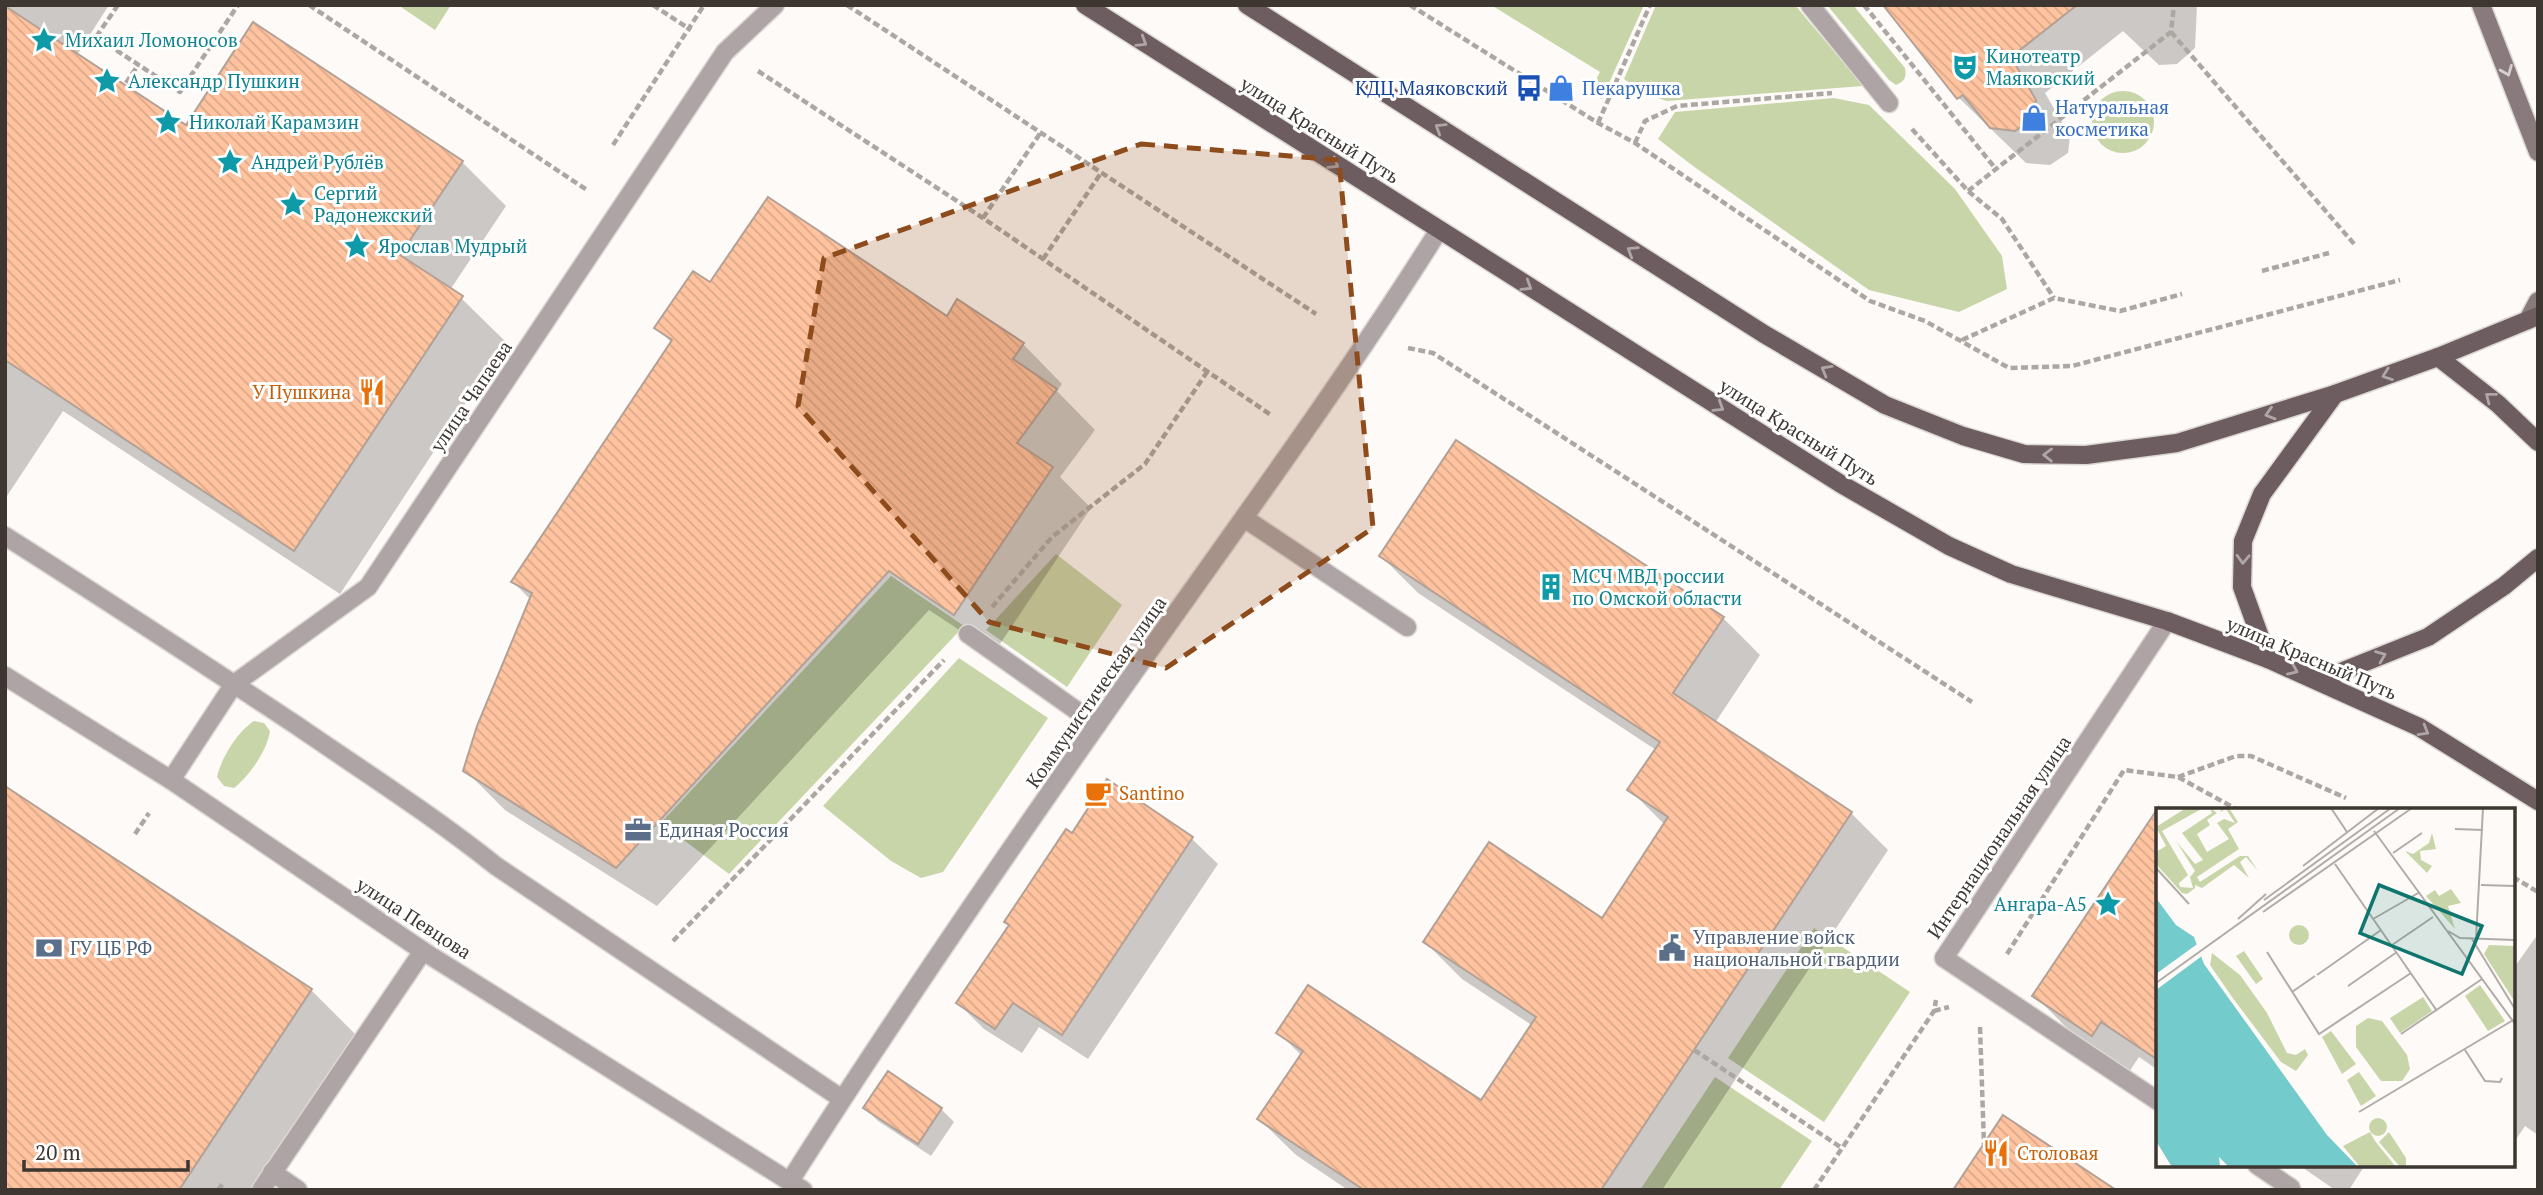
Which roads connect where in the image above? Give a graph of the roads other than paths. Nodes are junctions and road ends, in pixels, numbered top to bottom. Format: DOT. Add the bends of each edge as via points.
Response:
graph roads {
  1 [pos="775,5"];
  2 [pos="1085,5"];
  3 [pos="1247,5"];
  4 [pos="1810,5"];
  5 [pos="2481,5"];
  6 [pos="1889,103"];
  7 [pos="2538,152"];
  8 [pos="1439,230"];
  9 [pos="2538,301"];
  10 [pos="2533,318"];
  11 [pos="2438,357"];
  12 [pos="2335,394"];
  13 [pos="2538,442"];
  14 [pos="1244,519"];
  15 [pos="5,536"];
  16 [pos="2538,558"];
  17 [pos="2168,621"];
  18 [pos="1407,627"];
  19 [pos="968,634"];
  20 [pos="2268,659"];
  21 [pos="5,676"];
  22 [pos="2318,681"];
  23 [pos="234,684"];
  24 [pos="1097,725"];
  25 [pos="172,780"];
  26 [pos="2538,801"];
  27 [pos="423,951"];
  28 [pos="842,1099"];
  29 [pos="2156,1100"];
  30 [pos="2260,1167"];
  31 [pos="272,1172"];
  32 [pos="797,1185"];
  33 [pos="2291,1188"];
  34 [pos="261,1190"];
  35 [pos="298,1190"];
  1 -- 23 [label="street, улица Чапаева" via="725,52 368,587"];
  2 -- 8 [label="main road, улица Красный Путь, one-way"];
  12 -- 3 [label="main road, one-way" via="2177,443 2086,455 2024,454 1963,436 1885,405 1764,334"];
  4 -- 6 [label="street"];
  5 -- 7 [label="main road, one-way"];
  8 -- 14 [label="street, Коммунистическая улица" via="1372,337"];
  8 -- 17 [label="main road, улица Красный Путь, one-way" via="1841,484 1949,546 2011,574"];
  9 -- 10 [label="main road"];
  10 -- 11 [label="main road"];
  11 -- 12 [label="main road, one-way"];
  13 -- 11 [label="main road, one-way"];
  12 -- 20 [label="main road, one-way" via="2262,495 2244,541 2242,587"];
  14 -- 18 [label="street"];
  14 -- 24 [label="street, Коммунистическая улица"];
  15 -- 23 [label="street"];
  22 -- 16 [label="main road, one-way" via="2428,637"];
  17 -- 20 [label="main road, улица Красный Путь"];
  17 -- 29 [label="street, Интернациональная улица" via="1944,958 1983,992"];
  19 -- 24 [label="street"];
  20 -- 22 [label="main road, улица Красный Путь, one-way"];
  21 -- 25 [label="street, улица Певцова"];
  22 -- 26 [label="main road, улица Красный Путь, one-way" via="2419,727"];
  23 -- 25 [label="street, улица Чапаева"];
  23 -- 28 [label="street"];
  24 -- 28 [label="street, Коммунистическая улица"];
  25 -- 27 [label="street, улица Певцова"];
  27 -- 31 [label="street"];
  27 -- 32 [label="street, улица Певцова"];
  28 -- 32 [label="street, Коммунистическая улица"];
  30 -- 33 [label="street"];
  31 -- 34 [label="street"];
  31 -- 35 [label="street"];
}
